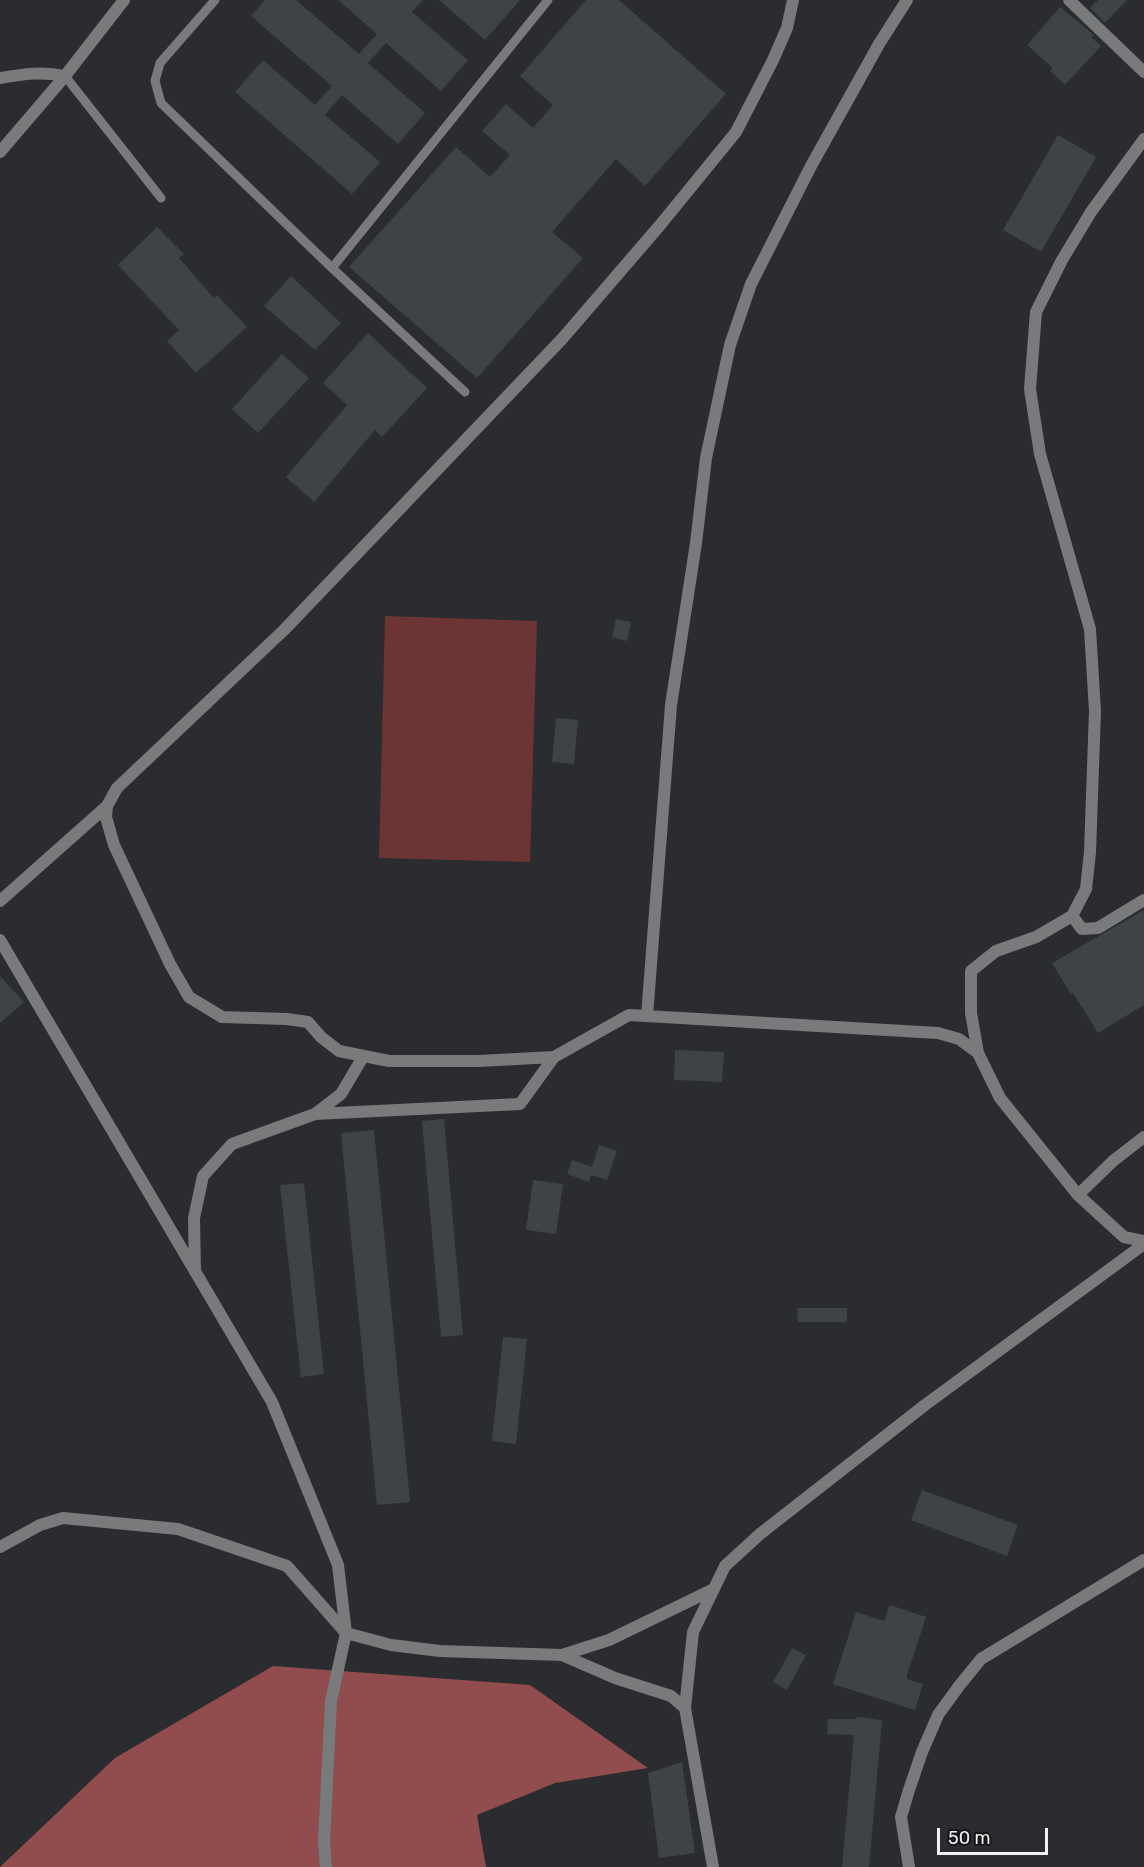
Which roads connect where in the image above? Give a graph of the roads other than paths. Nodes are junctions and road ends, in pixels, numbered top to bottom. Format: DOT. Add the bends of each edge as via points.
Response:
graph roads {
  1 [pos="124,0"];
  2 [pos="215,0"];
  3 [pos="548,0"];
  4 [pos="793,0"];
  5 [pos="907,0"];
  6 [pos="1069,0"];
  7 [pos="1144,72"];
  8 [pos="65,76"];
  9 [pos="0,78"];
  10 [pos="1144,139"];
  11 [pos="0,152"];
  12 [pos="161,198"];
  13 [pos="332,268"];
  14 [pos="465,392"];
  15 [pos="107,806"];
  16 [pos="1144,900"];
  17 [pos="0,901"];
  18 [pos="1072,916"];
  19 [pos="0,940"];
  20 [pos="647,1016"];
  21 [pos="978,1053"];
  22 [pos="363,1057"];
  23 [pos="554,1058"];
  24 [pos="315,1114"];
  25 [pos="1144,1137"];
  26 [pos="1078,1195"];
  27 [pos="1144,1242"];
  28 [pos="195,1273"];
  29 [pos="0,1547"];
  30 [pos="1144,1560"];
  31 [pos="715,1588"];
  32 [pos="346,1633"];
  33 [pos="562,1655"];
  34 [pos="685,1708"];
  35 [pos="326,1867"];
  36 [pos="713,1867"];
  37 [pos="909,1867"];
  1 -- 8 [label="street"];
  2 -- 13 [label="lane" via="160,63 155,81 157,96"];
  3 -- 13 [label="lane"];
  4 -- 15 [label="street" via="787,28 736,132 661,224 562,339 384,526 284,630 117,788"];
  5 -- 20 [label="street" via="806,176 751,284 730,345 706,458 671,705"];
  6 -- 7 [label="street"];
  8 -- 9 [label="street" via="34,72"];
  8 -- 11 [label="street"];
  8 -- 12 [label="lane"];
  10 -- 18 [label="street" via="1091,212 1036,312 1030,389 1040,454 1090,629 1095,711 1086,889"];
  13 -- 14 [label="lane"];
  15 -- 17 [label="street"];
  15 -- 22 [label="street" via="114,844 189,997 222,1017 308,1022 339,1051"];
  16 -- 18 [label="street" via="1098,928 1082,929"];
  18 -- 21 [label="street" via="1036,937 996,951 971,971 971,1013"];
  19 -- 28 [label="street"];
  20 -- 21 [label="street" via="939,1033 959,1039"];
  20 -- 23 [label="street" via="629,1015"];
  21 -- 26 [label="street" via="1000,1098"];
  22 -- 23 [label="street" via="389,1061"];
  22 -- 24 [label="street" via="341,1094"];
  23 -- 24 [label="street" via="520,1104"];
  24 -- 28 [label="street" via="232,1144 203,1176 194,1218"];
  25 -- 26 [label="street"];
  26 -- 27 [label="street" via="1124,1237"];
  27 -- 31 [label="street" via="760,1534 725,1566"];
  28 -- 32 [label="street" via="272,1402 338,1565"];
  29 -- 32 [label="street" via="40,1525 63,1518 178,1529 287,1566"];
  30 -- 37 [label="street" via="981,1659 959,1686 938,1715 909,1790 902,1817"];
  31 -- 33 [label="street" via="609,1640"];
  31 -- 34 [label="street" via="693,1632"];
  32 -- 33 [label="street" via="392,1645 441,1651"];
  32 -- 35 [label="street" via="331,1701"];
  33 -- 34 [label="street" via="671,1696"];
  34 -- 36 [label="street"];
}
